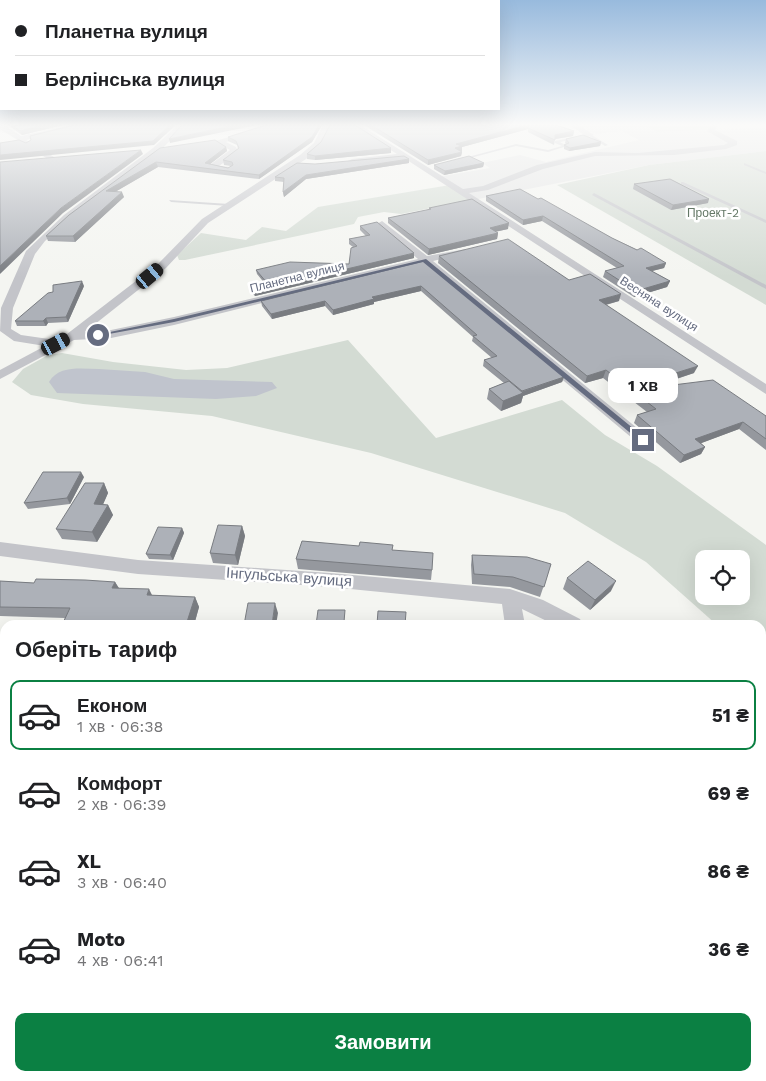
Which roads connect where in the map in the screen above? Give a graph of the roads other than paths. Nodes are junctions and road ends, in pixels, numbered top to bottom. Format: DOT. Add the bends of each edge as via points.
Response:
graph roads {
  1 [pos="126,175"];
  2 [pos="274,175"];
  3 [pos="436,175"];
  4 [pos="516,175"];
  5 [pos="682,183"];
  6 [pos="461,192"];
  7 [pos="594,194"];
  8 [pos="171,201"];
  9 [pos="229,205"];
  10 [pos="766,222"];
  11 [pos="382,224"];
  12 [pos="528,236"];
  13 [pos="509,240"];
  14 [pos="471,249"];
  15 [pos="424,260"];
  16 [pos="766,287"];
  17 [pos="71,337"];
  18 [pos="56,344"];
  19 [pos="0,375"];
  20 [pos="766,390"];
  21 [pos="643,440"];
  22 [pos="0,549"];
  23 [pos="510,598"];
  24 [pos="514,620"];
  25 [pos="563,620"];
  1 -- 18 [label="street" via="42,238 30,253 7,308 6,331 18,338"];
  2 -- 9 [label="street"];
  3 -- 6 [label="street, Весняна вулиця"];
  4 -- 6 [label="street" via="485,188"];
  5 -- 10 [label="lane"];
  6 -- 12 [label="street, Весняна вулиця"];
  7 -- 16 [label="lane"];
  8 -- 9 [label="lane"];
  9 -- 17 [label="street" via="205,221 162,266 125,297"];
  11 -- 15 [label="street"];
  12 -- 13 [label="street"];
  12 -- 20 [label="street, Весняна вулиця"];
  14 -- 15 [label="street, Планетна вулиця"];
  15 -- 17 [label="street, Планетна вулиця" via="174,321 111,334"];
  15 -- 21 [label="street"];
  17 -- 18 [label="street"];
  18 -- 19 [label="street"];
  22 -- 23 [label="street, Інгульська вулиця" via="138,566 330,580"];
  23 -- 24 [label="street"];
  23 -- 25 [label="street, Інгульська вулиця" via="536,606"];
}
